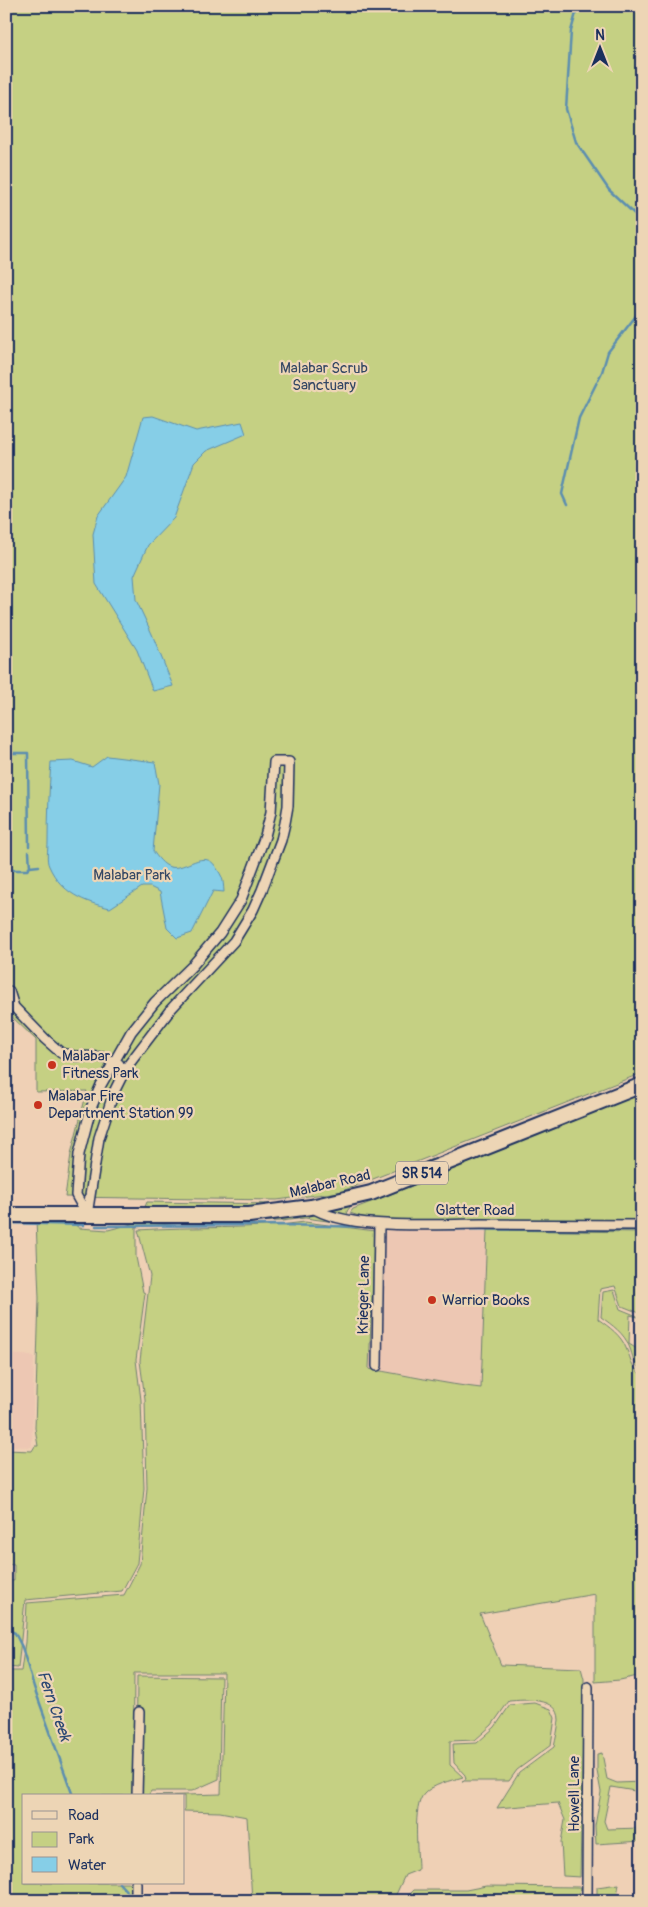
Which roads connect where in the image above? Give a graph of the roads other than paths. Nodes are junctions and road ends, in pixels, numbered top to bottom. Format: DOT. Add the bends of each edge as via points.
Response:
graph roads {
  1 [pos="241,900"];
  2 [pos="253,910"];
  3 [pos="169,987"];
  4 [pos="9,991"];
  5 [pos="181,998"];
  6 [pos="114,1062"];
  7 [pos="126,1068"];
  8 [pos="642,1085"];
  9 [pos="311,1207"];
  10 [pos="6,1215"];
  11 [pos="88,1215"];
  12 [pos="379,1224"];
  13 [pos="642,1225"];
  14 [pos="377,1366"];
  15 [pos="588,1687"];
  16 [pos="139,1712"];
  17 [pos="138,1794"];
  18 [pos="136,1884"];
  19 [pos="136,1901"];
  20 [pos="587,1901"];
  1 -- 2 [label="street"];
  1 -- 2 [label="street" via="271,812 274,762 289,762 288,806 282,840"];
  1 -- 3 [label="street" via="192,966"];
  2 -- 5 [label="street" via="234,941"];
  3 -- 5 [label="street"];
  3 -- 6 [label="street" via="131,1032"];
  4 -- 6 [label="street" via="14,1007 61,1053 102,1057"];
  5 -- 7 [label="street"];
  6 -- 7 [label="street"];
  6 -- 11 [label="street" via="91,1108 79,1154 76,1195"];
  7 -- 11 [label="street" via="114,1092 99,1138"];
  8 -- 9 [label="main road, Malabar Road / SR 514" via="371,1193"];
  9 -- 11 [label="main road, Malabar Road / SR 514" via="250,1215"];
  9 -- 12 [label="street, Glatter Road" via="333,1218"];
  10 -- 11 [label="main road, Malabar Road / SR 514"];
  12 -- 13 [label="street, Glatter Road"];
  12 -- 14 [label="street, Krieger Lane"];
  15 -- 20 [label="street, Howell Lane"];
  16 -- 17 [label="street"];
  18 -- 19 [label="street"];
}
